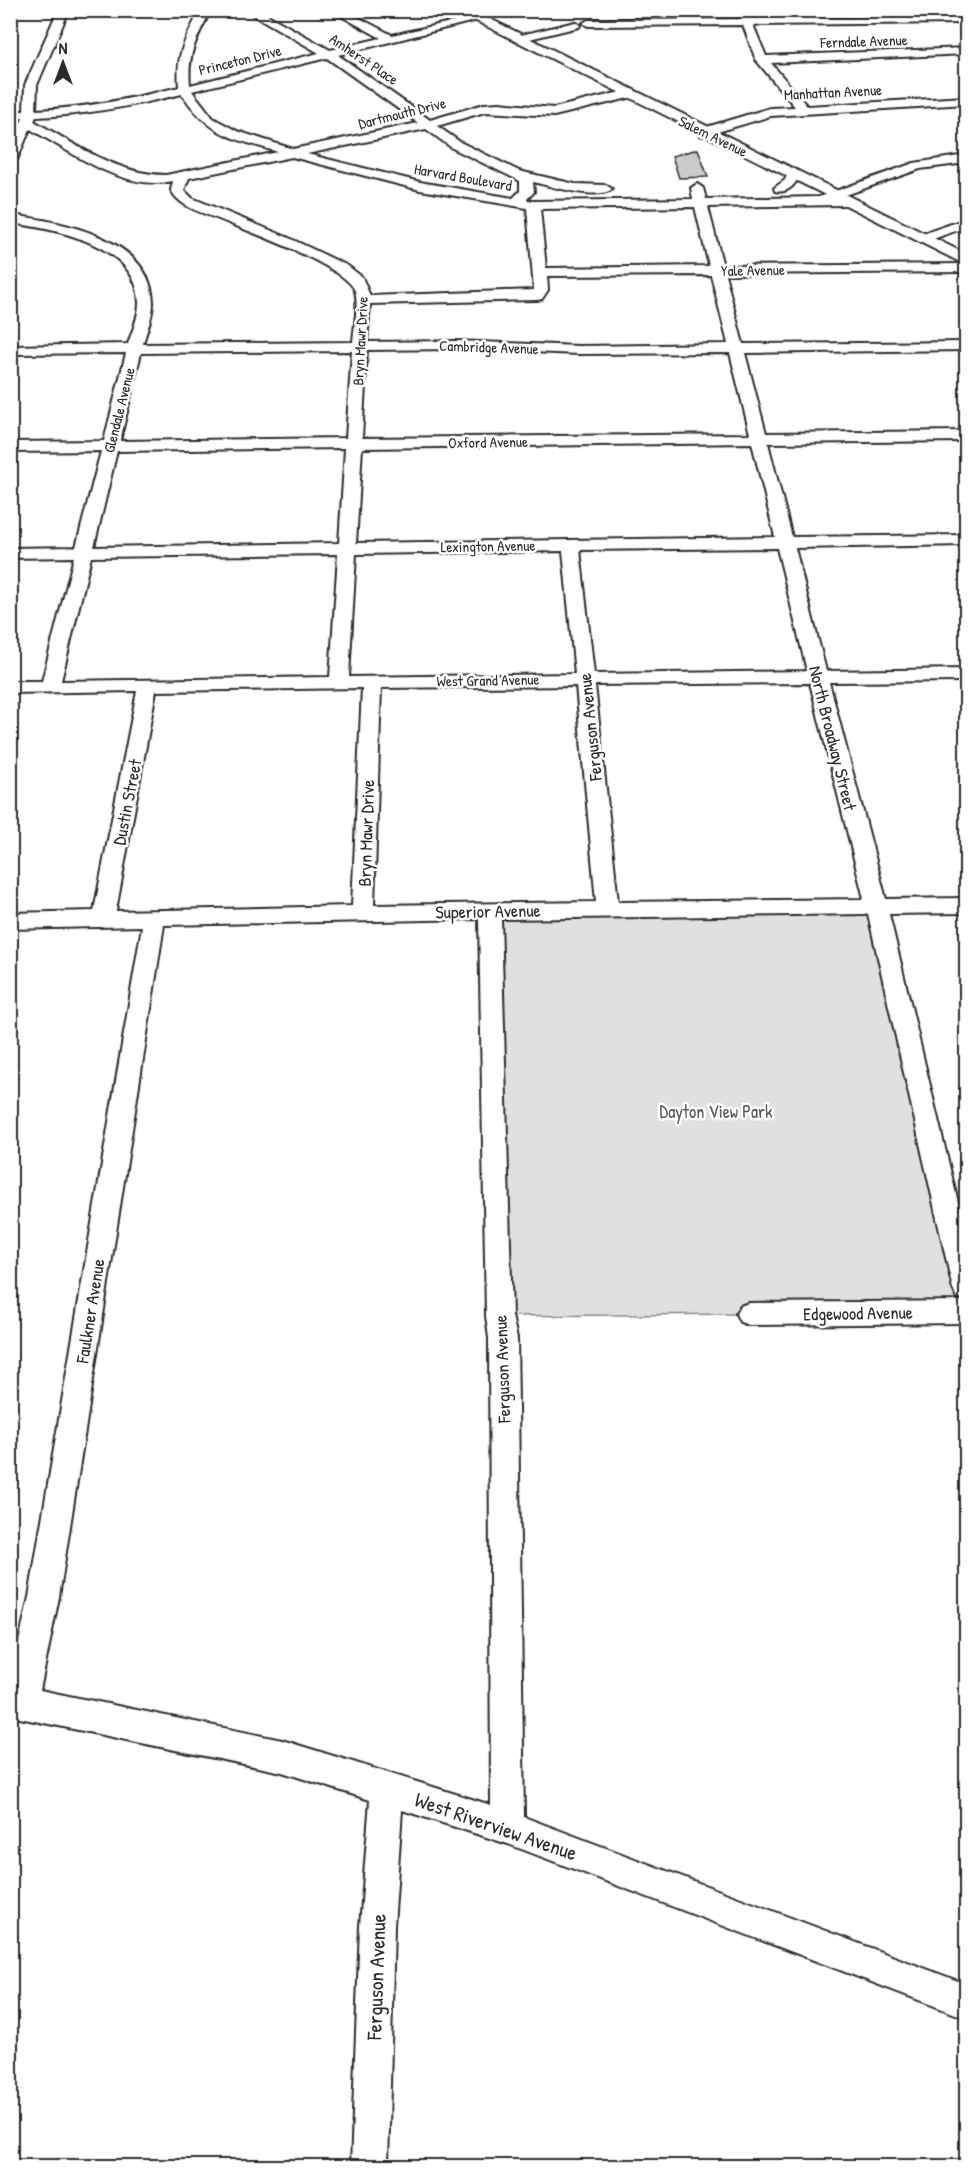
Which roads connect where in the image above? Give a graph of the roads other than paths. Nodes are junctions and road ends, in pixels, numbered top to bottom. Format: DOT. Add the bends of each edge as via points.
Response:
graph roads {
  1 [pos="64,10"];
  2 [pos="250,10"];
  3 [pos="335,10"];
  4 [pos="460,10"];
  5 [pos="206,11"];
  6 [pos="745,16"];
  7 [pos="474,18"];
  8 [pos="966,20"];
  9 [pos="588,23"];
  10 [pos="575,25"];
  11 [pos="390,38"];
  12 [pos="517,39"];
  13 [pos="966,51"];
  14 [pos="329,54"];
  15 [pos="762,60"];
  16 [pos="185,89"];
  17 [pos="629,94"];
  18 [pos="966,101"];
  19 [pos="804,110"];
  20 [pos="10,115"];
  21 [pos="30,118"];
  22 [pos="427,125"];
  23 [pos="704,132"];
  24 [pos="294,154"];
  25 [pos="966,159"];
  26 [pos="10,162"];
  27 [pos="517,174"];
  28 [pos="793,175"];
  29 [pos="183,177"];
  30 [pos="576,188"];
  31 [pos="697,188"];
  32 [pos="618,189"];
  33 [pos="832,194"];
  34 [pos="524,202"];
  35 [pos="701,204"];
  36 [pos="10,219"];
  37 [pos="966,223"];
  38 [pos="922,239"];
  39 [pos="966,260"];
  40 [pos="966,267"];
  41 [pos="718,270"];
  42 [pos="539,276"];
  43 [pos="364,300"];
  44 [pos="361,346"];
  45 [pos="966,346"];
  46 [pos="737,348"];
  47 [pos="134,349"];
  48 [pos="10,350"];
  49 [pos="966,436"];
  50 [pos="759,439"];
  51 [pos="354,443"];
  52 [pos="110,446"];
  53 [pos="10,447"];
  54 [pos="966,540"];
  55 [pos="784,542"];
  56 [pos="571,544"];
  57 [pos="347,549"];
  58 [pos="83,552"];
  59 [pos="10,553"];
  60 [pos="966,675"];
  61 [pos="818,676"];
  62 [pos="585,679"];
  63 [pos="339,682"];
  64 [pos="372,682"];
  65 [pos="148,685"];
  66 [pos="50,686"];
  67 [pos="10,687"];
  68 [pos="966,905"];
  69 [pos="877,907"];
  70 [pos="608,909"];
  71 [pos="489,912"];
  72 [pos="363,913"];
  73 [pos="154,918"];
  74 [pos="103,919"];
  75 [pos="10,921"];
  76 [pos="966,1289"];
  77 [pos="966,1312"];
  78 [pos="749,1314"];
  79 [pos="16,1701"];
  80 [pos="387,1789"];
  81 [pos="508,1827"];
  82 [pos="966,2001"];
  83 [pos="369,2166"];
  1 -- 21 [label="street" via="32,85"];
  2 -- 14 [label="street, Amherst Place"];
  3 -- 11 [label="street"];
  4 -- 7 [label="main road, Salem Avenue"];
  5 -- 16 [label="street" via="186,49"];
  6 -- 8 [label="street"];
  6 -- 9 [label="street"];
  6 -- 15 [label="street"];
  7 -- 11 [label="street, Princeton Drive"];
  7 -- 12 [label="main road, Salem Avenue"];
  10 -- 12 [label="street"];
  11 -- 14 [label="street, Princeton Drive"];
  12 -- 17 [label="main road, Salem Avenue"];
  13 -- 15 [label="street, Ferndale Avenue"];
  14 -- 16 [label="street, Princeton Drive"];
  14 -- 22 [label="street, Amherst Place"];
  15 -- 19 [label="street"];
  16 -- 21 [label="street, Princeton Drive" via="104,108"];
  16 -- 24 [label="street, Harvard Boulevard" via="200,112 220,128"];
  17 -- 22 [label="street, Dartmouth Drive" via="554,112 484,108"];
  17 -- 23 [label="main road, Salem Avenue"];
  18 -- 19 [label="street, Manhattan Avenue"];
  19 -- 23 [label="street, Manhattan Avenue" via="770,112"];
  20 -- 21 [label="street, Princeton Drive"];
  21 -- 26 [label="street"];
  21 -- 29 [label="street" via="117,171 147,179"];
  22 -- 24 [label="street, Dartmouth Drive"];
  22 -- 27 [label="street, Amherst Place" via="471,153"];
  23 -- 28 [label="main road, Salem Avenue"];
  24 -- 29 [label="street, Dartmouth Drive"];
  24 -- 34 [label="street, Harvard Boulevard" via="386,179"];
  25 -- 33 [label="street, Harvard Boulevard" via="931,163"];
  27 -- 30 [label="street, Harvard Boulevard"];
  27 -- 34 [label="street" via="526,179 528,186"];
  28 -- 33 [label="main road, Salem Avenue"];
  28 -- 33 [label="street, Harvard Boulevard" via="791,182 774,188"];
  29 -- 43 [label="street, Bryn Mawr Drive" via="177,183 178,194 187,201 348,272 361,285"];
  30 -- 32 [label="street, Harvard Boulevard"];
  30 -- 34 [label="street, Harvard Boulevard" via="548,191"];
  31 -- 35 [label="street, North Broadway Street"];
  33 -- 35 [label="street, Harvard Boulevard" via="816,203"];
  33 -- 38 [label="main road, Salem Avenue"];
  34 -- 35 [label="street, Harvard Boulevard"];
  34 -- 42 [label="street"];
  35 -- 41 [label="street, North Broadway Street"];
  36 -- 47 [label="street, Glendale Avenue" via="87,237 134,268 146,289 146,304"];
  37 -- 38 [label="street"];
  38 -- 39 [label="main road, Salem Avenue"];
  40 -- 41 [label="street, Yale Avenue"];
  41 -- 42 [label="street, Yale Avenue"];
  41 -- 46 [label="street, North Broadway Street"];
  42 -- 43 [label="street" via="540,292 529,298"];
  43 -- 44 [label="street, Bryn Mawr Drive"];
  44 -- 46 [label="street, Cambridge Avenue"];
  44 -- 47 [label="street, Cambridge Avenue"];
  44 -- 51 [label="street, Bryn Mawr Drive"];
  45 -- 46 [label="street, Cambridge Avenue"];
  46 -- 50 [label="street, North Broadway Street"];
  47 -- 48 [label="street, Cambridge Avenue"];
  47 -- 52 [label="street, Glendale Avenue"];
  49 -- 50 [label="street, Oxford Avenue"];
  50 -- 51 [label="street, Oxford Avenue"];
  50 -- 55 [label="street, North Broadway Street"];
  51 -- 52 [label="street, Oxford Avenue"];
  51 -- 57 [label="street, Bryn Mawr Drive"];
  52 -- 53 [label="street, Oxford Avenue"];
  52 -- 58 [label="street, Glendale Avenue"];
  54 -- 55 [label="street, Lexington Avenue"];
  55 -- 56 [label="street, Lexington Avenue"];
  55 -- 61 [label="street, North Broadway Street"];
  56 -- 57 [label="street, Lexington Avenue"];
  56 -- 62 [label="street, Ferguson Avenue"];
  57 -- 58 [label="street, Lexington Avenue"];
  57 -- 63 [label="street, Bryn Mawr Drive"];
  58 -- 59 [label="street, Lexington Avenue"];
  58 -- 66 [label="street, Glendale Avenue"];
  60 -- 61 [label="street, West Grand Avenue"];
  61 -- 62 [label="street, West Grand Avenue"];
  61 -- 69 [label="street, North Broadway Street"];
  62 -- 64 [label="street, West Grand Avenue"];
  62 -- 70 [label="street, Ferguson Avenue"];
  63 -- 64 [label="street, West Grand Avenue"];
  63 -- 65 [label="street, West Grand Avenue"];
  64 -- 72 [label="street, Bryn Mawr Drive"];
  65 -- 66 [label="street, West Grand Avenue"];
  65 -- 74 [label="street, Dustin Street"];
  66 -- 67 [label="street, West Grand Avenue"];
  68 -- 69 [label="street, Superior Avenue"];
  69 -- 70 [label="street, Superior Avenue"];
  69 -- 76 [label="street, North Broadway Street"];
  70 -- 71 [label="street, Superior Avenue"];
  71 -- 72 [label="street, Superior Avenue"];
  71 -- 81 [label="street, Ferguson Avenue" via="499,1316 503,1338"];
  72 -- 73 [label="street, Superior Avenue"];
  73 -- 74 [label="street, Superior Avenue"];
  73 -- 79 [label="street, Faulkner Avenue" via="54,1532"];
  74 -- 75 [label="street, Superior Avenue"];
  77 -- 78 [label="street, Edgewood Avenue"];
  79 -- 80 [label="street, West Riverview Avenue" via="282,1756"];
  80 -- 81 [label="street, West Riverview Avenue"];
  80 -- 83 [label="street, Ferguson Avenue" via="377,1926"];
  81 -- 82 [label="street, West Riverview Avenue"];
}
